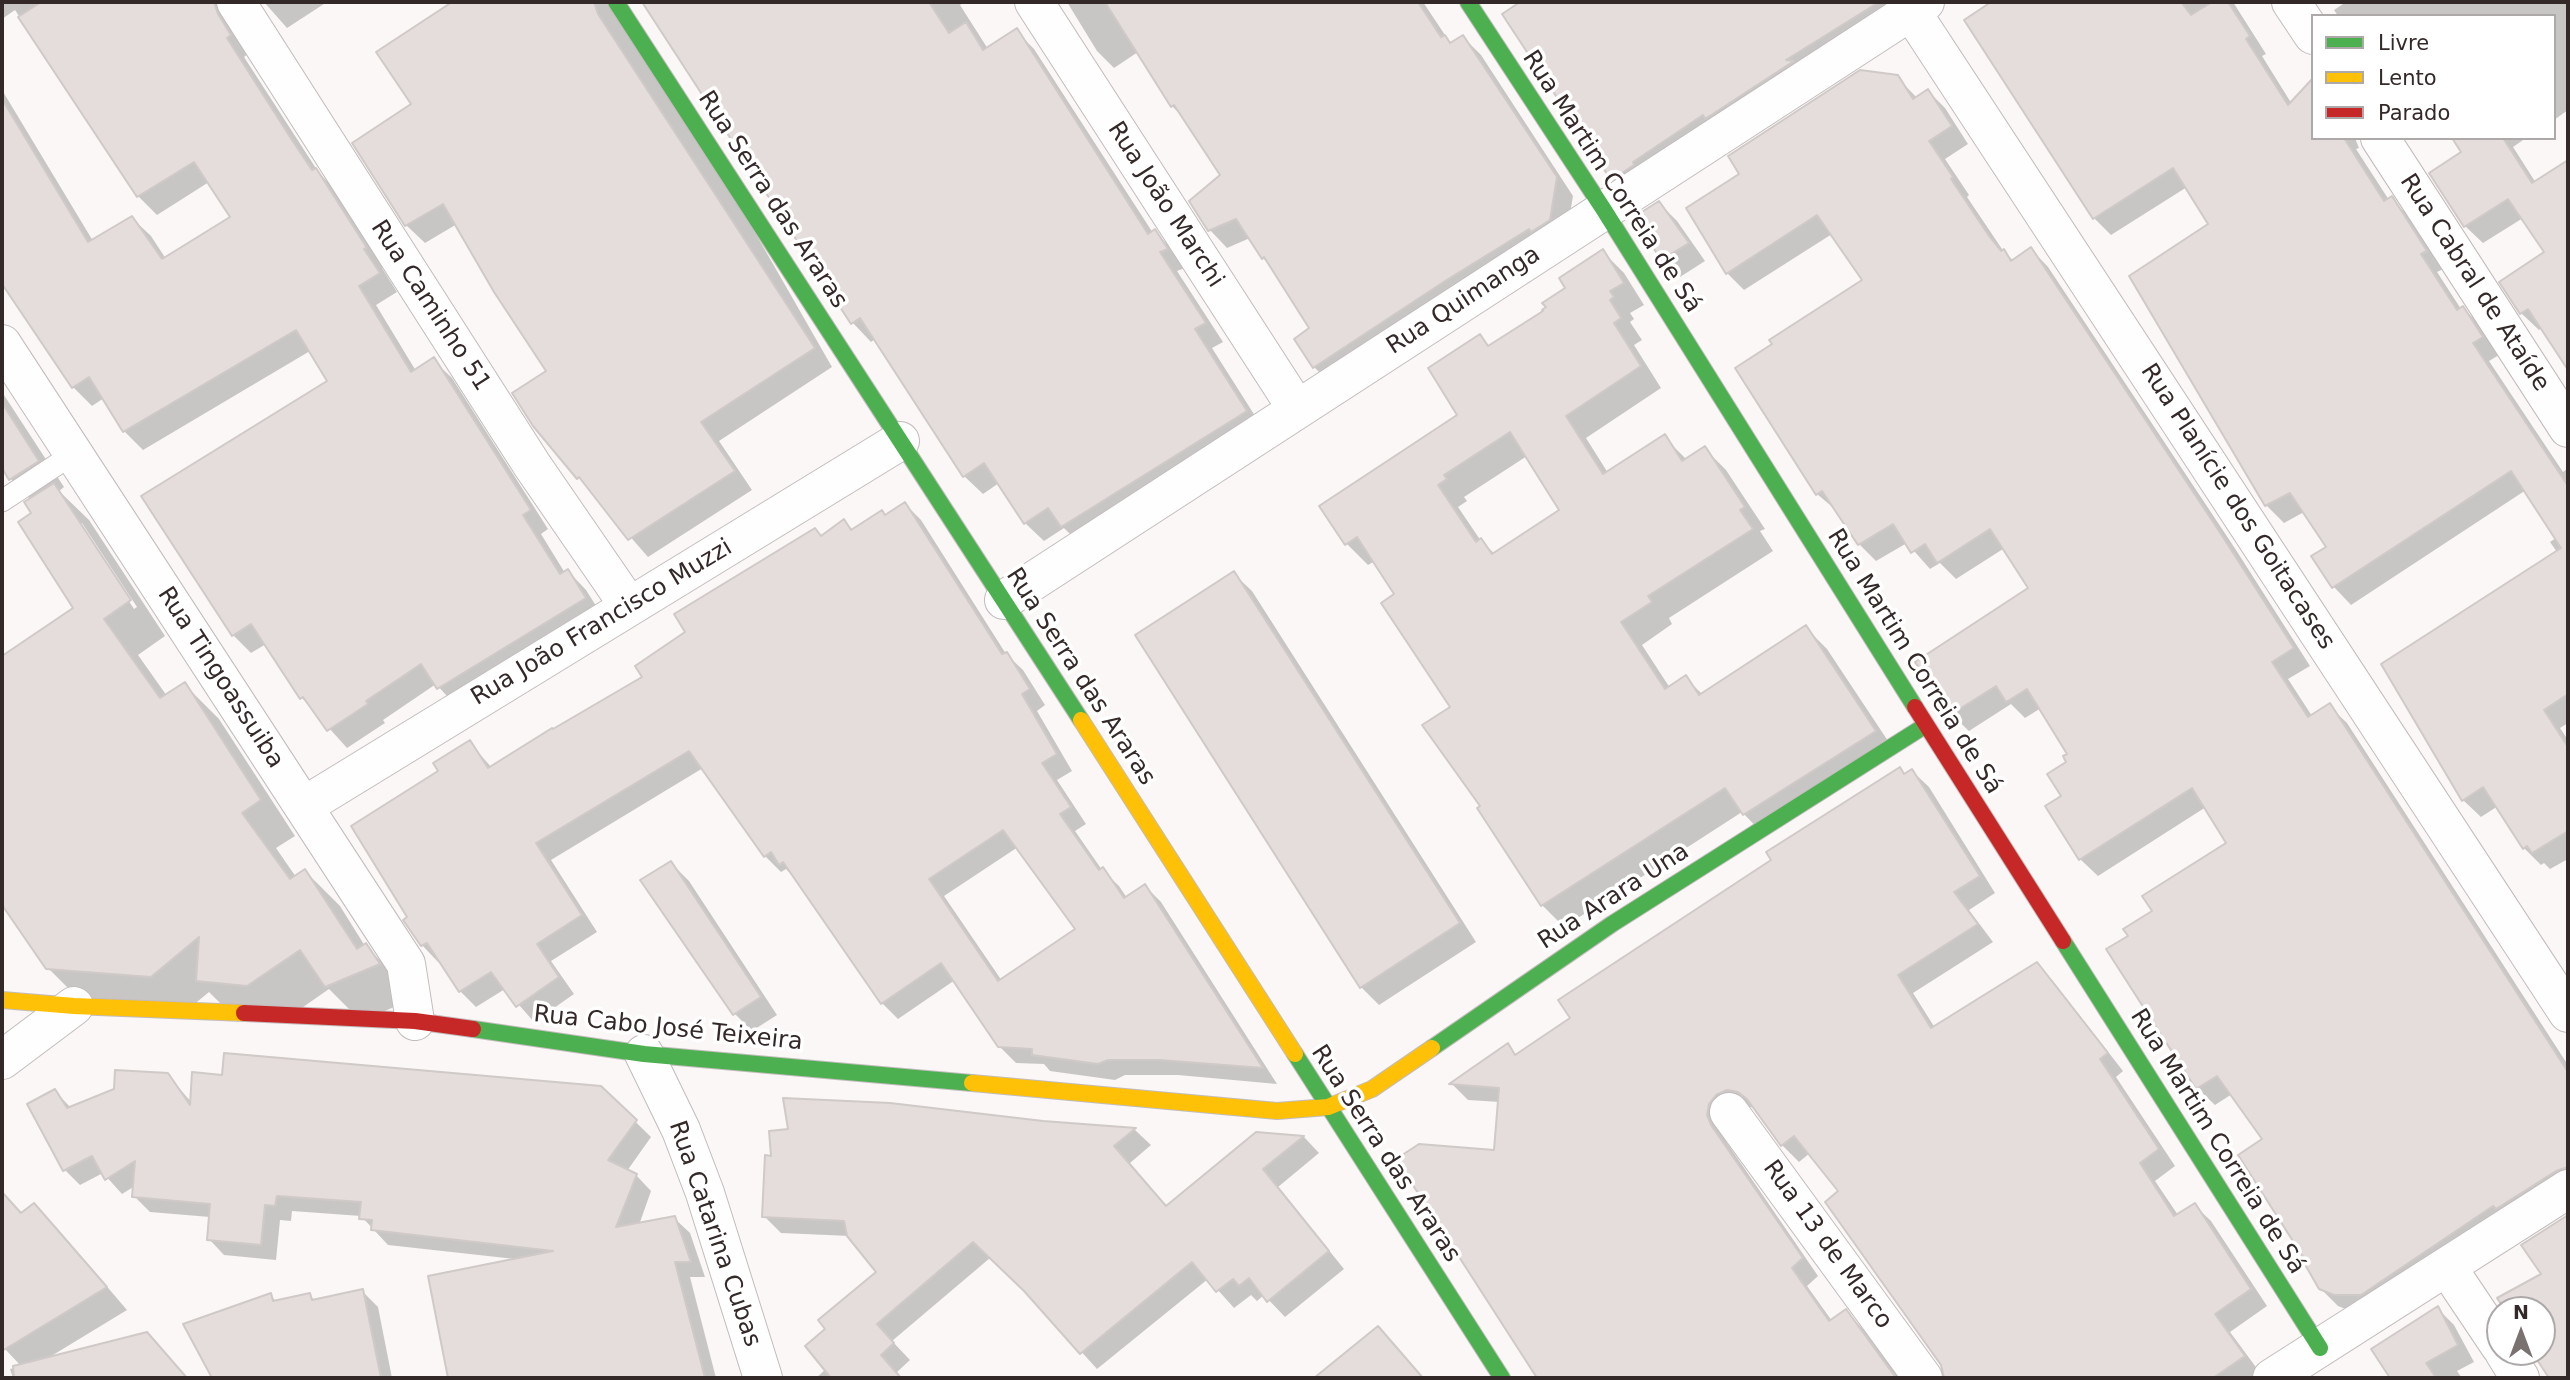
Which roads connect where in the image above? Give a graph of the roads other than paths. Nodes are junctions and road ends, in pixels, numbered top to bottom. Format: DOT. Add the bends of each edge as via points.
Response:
graph roads {
  1 [pos="236,2"];
  2 [pos="615,2"];
  3 [pos="1034,2"];
  4 [pos="1468,2"];
  5 [pos="2291,2"];
  6 [pos="1914,5"];
  7 [pos="2311,32"];
  8 [pos="2381,140"];
  9 [pos="1604,210"];
  10 [pos="2,344"];
  11 [pos="1297,409"];
  12 [pos="2568,428"];
  13 [pos="900,441"];
  14 [pos="73,454"];
  15 [pos="2,501"];
  16 [pos="1004,600"];
  17 [pos="629,606"];
  18 [pos="1926,725"];
  19 [pos="304,806"];
  20 [pos="2,1000"];
  21 [pos="74,1006"];
  22 [pos="2568,1013"];
  23 [pos="415,1021"];
  24 [pos="644,1054"];
  25 [pos="2,1060"];
  26 [pos="1328,1107"];
  27 [pos="1730,1112"];
  28 [pos="2568,1189"];
  29 [pos="2447,1267"];
  30 [pos="2486,1325"];
  31 [pos="2320,1348"];
  32 [pos="763,1378"];
  33 [pos="1502,1378"];
  34 [pos="1923,1378"];
  35 [pos="2272,1378"];
  1 -- 17 [label="street, Rua Caminho 51" via="532,465"];
  2 -- 13 [label="street, Rua Serra das Araras"];
  3 -- 11 [label="street, Rua João Marchi"];
  4 -- 9 [label="street, Rua Martim Correia de Sá"];
  5 -- 7 [label="street"];
  6 -- 9 [label="street, Rua Quimanga"];
  6 -- 22 [label="street, Rua Planície dos Goitacases"];
  8 -- 12 [label="street, Rua Cabral de Ataíde"];
  9 -- 11 [label="street, Rua Quimanga"];
  9 -- 18 [label="street, Rua Martim Correia de Sá"];
  10 -- 14 [label="street, Rua Tingoassuiba"];
  11 -- 16 [label="street, Rua Quimanga"];
  13 -- 16 [label="street, Rua Serra das Araras"];
  13 -- 17 [label="street, Rua João Francisco Muzzi"];
  14 -- 15 [label="lane"];
  14 -- 19 [label="street, Rua Tingoassuiba"];
  16 -- 26 [label="street, Rua Serra das Araras"];
  17 -- 19 [label="street, Rua João Francisco Muzzi"];
  18 -- 26 [label="street, Rua Arara Una" via="1612,924 1371,1090"];
  18 -- 31 [label="street, Rua Martim Correia de Sá"];
  19 -- 23 [label="street, Rua Tingoassuiba" via="406,964"];
  20 -- 21 [label="street, Rua Cabo José Teixeira"];
  21 -- 23 [label="street, Rua Cabo José Teixeira"];
  21 -- 25 [label="street"];
  23 -- 24 [label="street, Rua Cabo José Teixeira"];
  24 -- 26 [label="street, Rua Cabo José Teixeira" via="1277,1111"];
  24 -- 32 [label="street, Rua Catarina Cubas" via="705,1193"];
  26 -- 33 [label="street, Rua Serra das Araras"];
  27 -- 34 [label="street, Rua 13 de Marco"];
  28 -- 29 [label="street"];
  29 -- 30 [label="street"];
  29 -- 31 [label="street"];
  31 -- 35 [label="street"];
}
